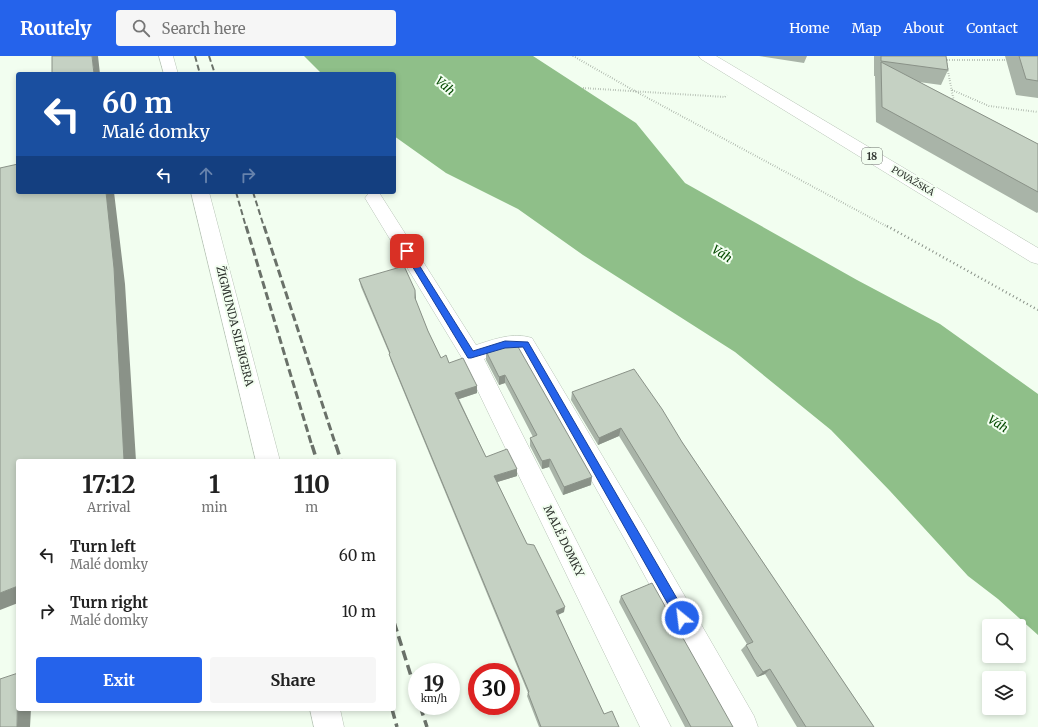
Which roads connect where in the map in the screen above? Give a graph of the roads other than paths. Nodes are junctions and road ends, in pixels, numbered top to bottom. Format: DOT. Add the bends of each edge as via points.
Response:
graph roads {
  1 [pos="166,56"];
  2 [pos="706,56"];
  3 [pos="170,72"];
  4 [pos="201,194"];
  5 [pos="374,198"];
  6 [pos="1038,257"];
  7 [pos="471,355"];
  8 [pos="267,459"];
  9 [pos="325,711"];
  10 [pos="329,727"];
  11 [pos="656,727"];
  12 [pos="743,727"];
  1 -- 3 [label="street"];
  2 -- 6 [label="street, POVAŽSKÁ / 18"];
  4 -- 8 [label="street, ŽIGMUNDA SILBIGERA"];
  5 -- 7 [label="street, MALÉ DOMKY"];
  7 -- 11 [label="street, MALÉ DOMKY"];
  7 -- 12 [label="street" via="505,344 525,344"];
  9 -- 10 [label="street"];
}
